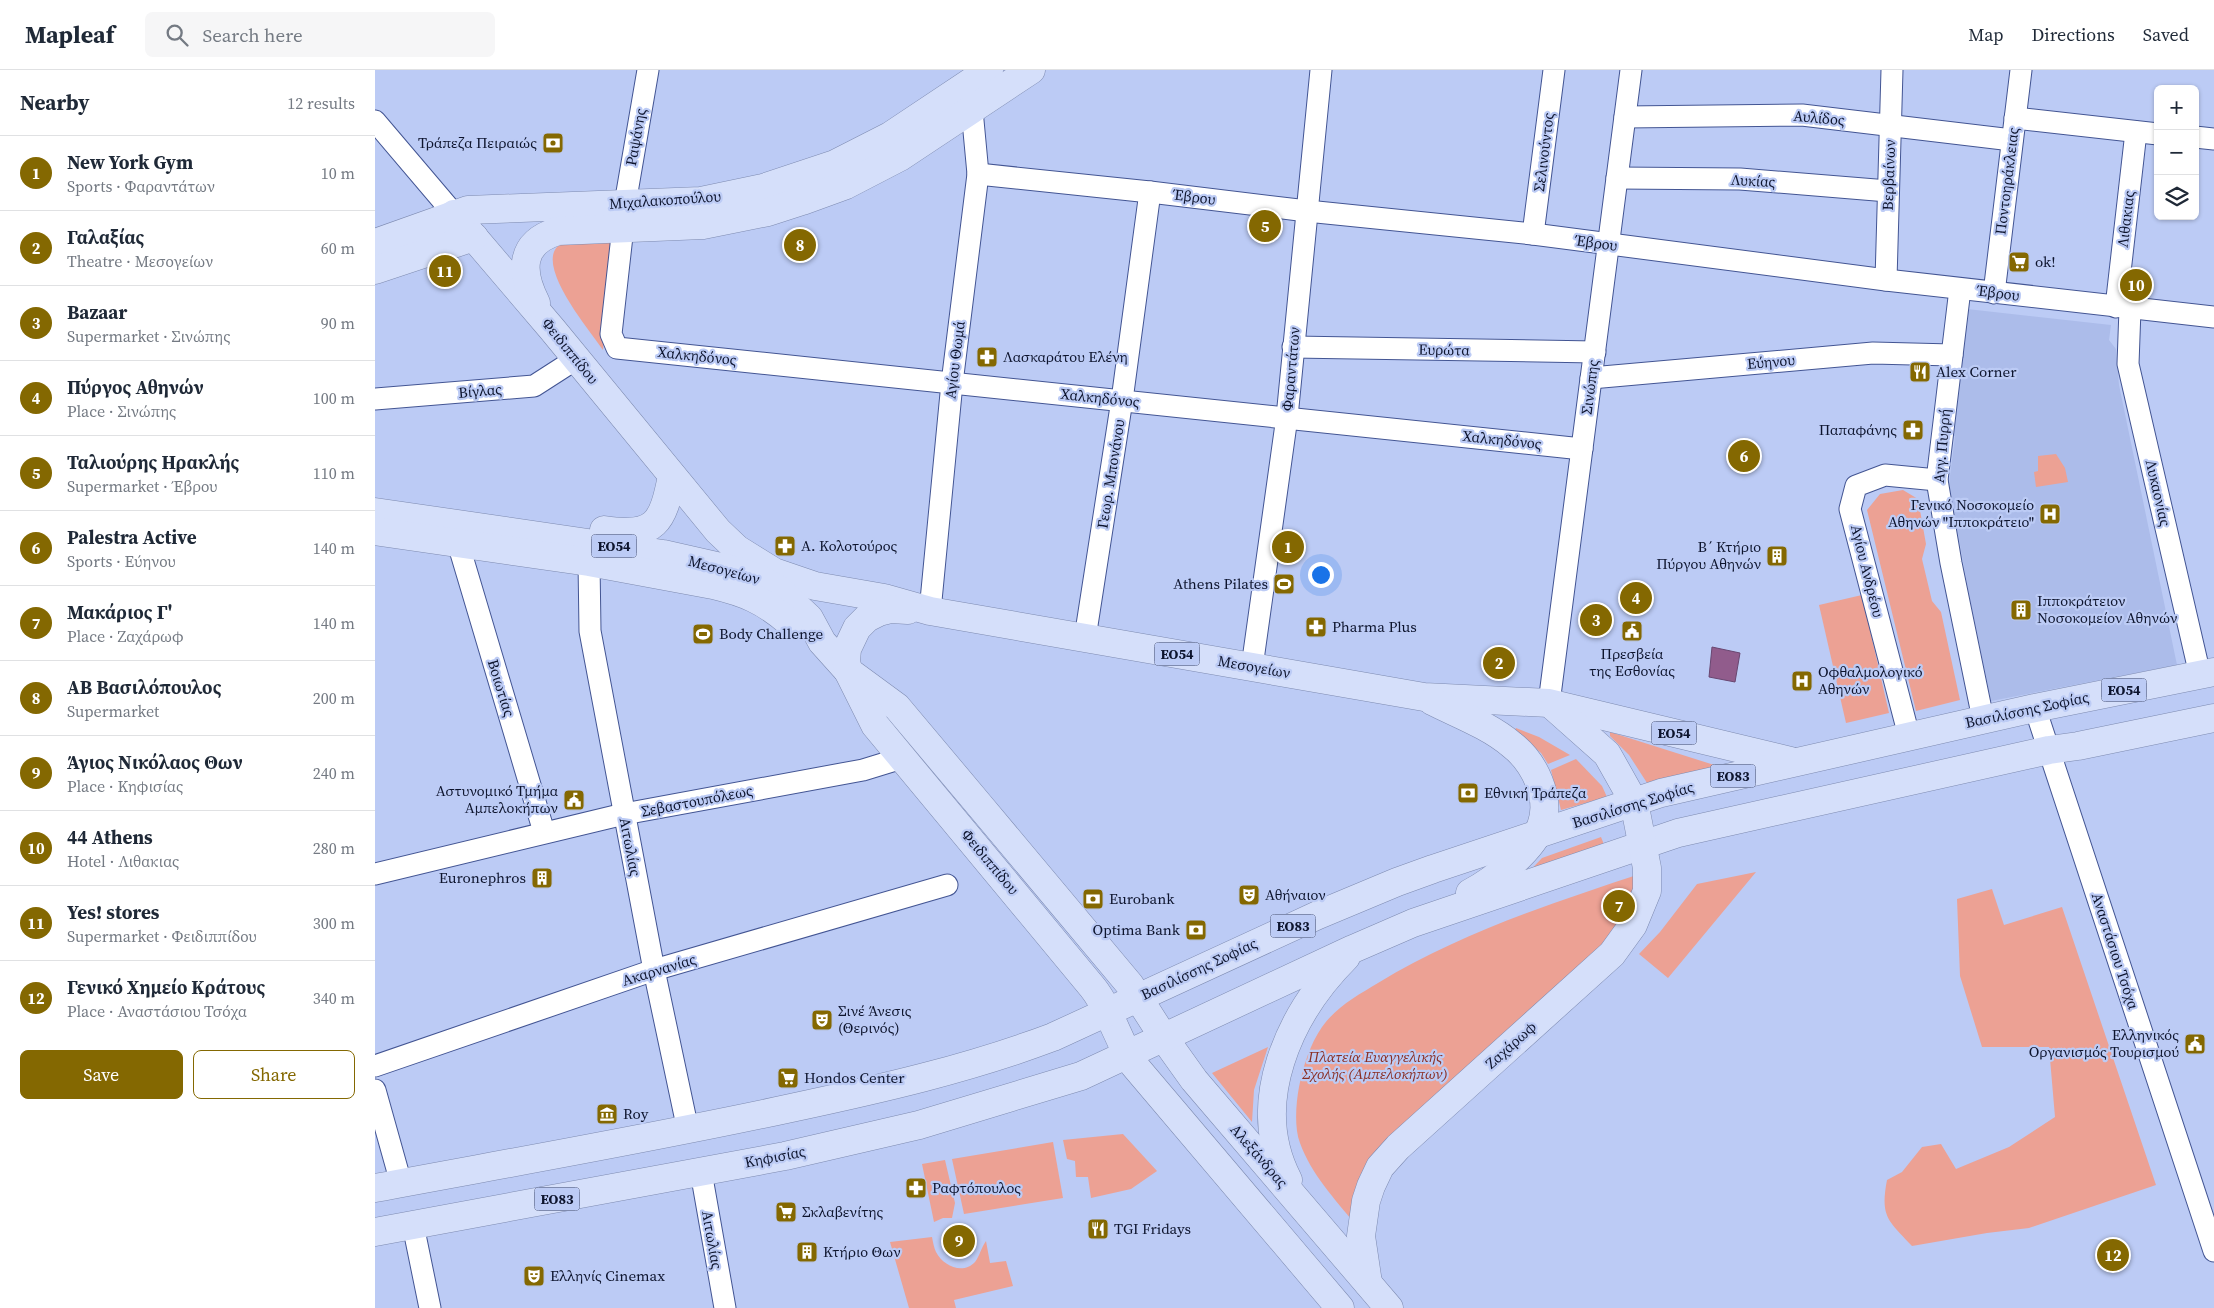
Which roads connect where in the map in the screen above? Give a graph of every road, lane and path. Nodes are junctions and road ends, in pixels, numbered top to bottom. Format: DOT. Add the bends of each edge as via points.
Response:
graph roads {
  1 [pos="648,70"];
  2 [pos="1031,70"];
  3 [pos="1321,70"];
  4 [pos="1555,70"];
  5 [pos="1631,70"];
  6 [pos="1892,70"];
  7 [pos="2021,70"];
  8 [pos="980,73"];
  9 [pos="972,110"];
  10 [pos="1625,117"];
  11 [pos="2015,118"];
  12 [pos="375,121"];
  13 [pos="1890,126"];
  14 [pos="2136,132"];
  15 [pos="2154,134"];
  16 [pos="2199,137"];
  17 [pos="2214,139"];
  18 [pos="2013,140"];
  19 [pos="978,174"];
  20 [pos="1617,178"];
  21 [pos="1888,191"];
  22 [pos="1150,192"];
  23 [pos="1307,211"];
  24 [pos="454,214"];
  25 [pos="624,215"];
  26 [pos="1533,234"];
  27 [pos="474,236"];
  28 [pos="375,243"];
  29 [pos="1609,244"];
  30 [pos="375,270"];
  31 [pos="1886,280"];
  32 [pos="1960,289"];
  33 [pos="1994,293"];
  34 [pos="2123,308"];
  35 [pos="2214,317"];
  36 [pos="552,329"];
  37 [pos="1293,347"];
  38 [pos="617,348"];
  39 [pos="1595,352"];
  40 [pos="1952,355"];
  41 [pos="576,358"];
  42 [pos="1591,378"];
  43 [pos="952,383"];
  44 [pos="375,399"];
  45 [pos="1122,400"];
  46 [pos="1287,418"];
  47 [pos="1582,449"];
  48 [pos="672,476"];
  49 [pos="1937,480"];
  50 [pos="375,497"];
  51 [pos="375,512"];
  52 [pos="375,531"];
  53 [pos="458,543"];
  54 [pos="589,562"];
  55 [pos="773,572"];
  56 [pos="929,611"];
  57 [pos="1085,638"];
  58 [pos="822,642"];
  59 [pos="1252,667"];
  60 [pos="848,672"];
  61 [pos="2207,674"];
  62 [pos="1424,697"];
  63 [pos="1549,703"];
  64 [pos="2035,708"];
  65 [pos="2214,718"];
  66 [pos="1983,719"];
  67 [pos="1909,736"];
  68 [pos="2049,750"];
  69 [pos="902,758"];
  70 [pos="1798,762"];
  71 [pos="1634,802"];
  72 [pos="624,814"];
  73 [pos="544,832"];
  74 [pos="1536,836"];
  75 [pos="1644,845"];
  76 [pos="375,874"];
  77 [pos="947,885"];
  78 [pos="1413,923"];
  79 [pos="1353,949"];
  80 [pos="653,970"];
  81 [pos="1138,997"];
  82 [pos="1107,1012"];
  83 [pos="1164,1038"];
  84 [pos="1127,1056"];
  85 [pos="375,1066"];
  86 [pos="375,1090"];
  87 [pos="688,1130"];
  88 [pos="701,1172"];
  89 [pos="388,1185"];
  90 [pos="1300,1204"];
  91 [pos="413,1225"];
  92 [pos="375,1232"];
  93 [pos="2214,1251"];
  94 [pos="1368,1283"];
  95 [pos="1336,1307"];
  96 [pos="430,1308"];
  97 [pos="725,1308"];
  98 [pos="1389,1308"];
  1 -- 25 [label="street, Ραψάνης"];
  2 -- 9 [label="main road, Μιχαλακοπούλου"];
  3 -- 23 [label="street, Φαραντάτων"];
  4 -- 26 [label="street, Σελινούντος"];
  5 -- 10 [label="street, Σινώπης"];
  6 -- 13 [label="street, Βερβαίνων"];
  7 -- 11 [label="street, Ποντοηράκλειας"];
  8 -- 25 [label="main road, Μιχαλακοπούλου" via="890,136 835,164 763,188"];
  9 -- 19 [label="street, Αγίου Θωμά"];
  9 -- 25 [label="main road, Μιχαλακοπούλου" via="900,157 846,185 768,212 703,225"];
  10 -- 13 [label="street, Αυλίδος" via="1802,115"];
  10 -- 20 [label="street, Σινώπης"];
  11 -- 14 [label="street"];
  11 -- 18 [label="street, Ποντοηράκλειας"];
  12 -- 24 [label="street, Φειδιππίδου"];
  13 -- 18 [label="street, Αυλίδος"];
  13 -- 21 [label="street, Βερβαίνων"];
  14 -- 15 [label="street"];
  14 -- 34 [label="street, Λιθακιας"];
  16 -- 17 [label="street"];
  18 -- 33 [label="street, Ποντοηράκλειας"];
  19 -- 22 [label="street, Έβρου"];
  19 -- 43 [label="street, Αγίου Θωμά"];
  20 -- 21 [label="street, Λυκίας" via="1740,179"];
  20 -- 29 [label="street, Σινώπης"];
  21 -- 31 [label="street, Βερβαίνων"];
  22 -- 23 [label="street, Έβρου"];
  22 -- 45 [label="street, Γεωρ. Μπονάνου"];
  23 -- 26 [label="street, Έβρου"];
  23 -- 37 [label="street, Φαραντάτων"];
  24 -- 25 [label="main road, Μιχαλακοπούλου" via="486,208"];
  24 -- 27 [label="main road, Φειδιππίδου / ΕΟ54"];
  24 -- 28 [label="main road, Μιχαλακοπούλου"];
  25 -- 36 [label="main road, Μιχαλακοπούλου" via="545,235 527,255 526,282"];
  25 -- 38 [label="street, Ραψάνης" via="611,334"];
  26 -- 29 [label="street, Έβρου"];
  27 -- 30 [label="main road"];
  27 -- 36 [label="main road, Φειδιππίδου / ΕΟ54"];
  29 -- 31 [label="street, Έβρου"];
  29 -- 39 [label="street, Σινώπης"];
  31 -- 32 [label="street, Έβρου"];
  32 -- 33 [label="street, Έβρου"];
  32 -- 40 [label="street, Αγγ. Πυρρή"];
  33 -- 34 [label="street, Έβρου"];
  34 -- 35 [label="street, Έβρου"];
  34 -- 61 [label="street, Λυκαονίας" via="2129,364"];
  36 -- 41 [label="main road, Φειδιππίδου / ΕΟ54"];
  37 -- 39 [label="street, Ευρώτα"];
  37 -- 46 [label="street, Φαραντάτων"];
  38 -- 43 [label="street, Χαλκηδόνος"];
  39 -- 42 [label="street, Σινώπης"];
  40 -- 42 [label="street, Εύηνου" via="1873,353"];
  40 -- 49 [label="street, Αγγ. Πυρρή"];
  41 -- 44 [label="street, Βίγλας" via="534,386"];
  41 -- 48 [label="main road, Φειδιππίδου / ΕΟ54"];
  42 -- 47 [label="street, Σινώπης"];
  43 -- 45 [label="street, Χαλκηδόνος"];
  43 -- 56 [label="street, Αγίου Θωμά"];
  45 -- 46 [label="street, Χαλκηδόνος"];
  45 -- 57 [label="street, Γεωρ. Μπονάνου"];
  46 -- 47 [label="street, Χαλκηδόνος"];
  46 -- 59 [label="street, Φαραντάτων"];
  47 -- 63 [label="street, Σινώπης"];
  48 -- 50 [label="main road, ΕΟ54" via="661,517 643,531 624,533"];
  48 -- 55 [label="main road, Φειδιππίδου / ΕΟ54" via="737,550"];
  49 -- 66 [label="street, Αγγ. Πυρρή"];
  49 -- 67 [label="street, Αγίου Ανδρέου" via="1885,475 1856,486 1851,509"];
  51 -- 58 [label="main road, Μεσογείων / ΕΟ54" via="593,542 738,571 778,589 809,618"];
  52 -- 53 [label="main road, Μεσογείων / ΕΟ54"];
  53 -- 54 [label="main road, Μεσογείων / ΕΟ54"];
  53 -- 73 [label="street, Βοιωτίας"];
  54 -- 58 [label="main road, Μεσογείων / ΕΟ54" via="733,590 769,605 799,630"];
  54 -- 72 [label="street, Αιτωλίας" via="590,630"];
  55 -- 56 [label="main road, Μεσογείων / ΕΟ54" via="815,586 884,598"];
  56 -- 57 [label="main road, Μεσογείων / ΕΟ54"];
  56 -- 60 [label="main road" via="891,609 867,618 851,639 846,661"];
  57 -- 59 [label="main road, Μεσογείων / ΕΟ54"];
  58 -- 60 [label="main road, Φειδιππίδου / ΕΟ54"];
  59 -- 62 [label="main road, Μεσογείων / ΕΟ54"];
  60 -- 69 [label="main road, Φειδιππίδου / ΕΟ54" via="875,725"];
  60 -- 81 [label="main road, Φειδιππίδου / ΕΟ54" via="897,707"];
  61 -- 64 [label="main road, Βασιλίσσης Σοφίας / ΕΟ54"];
  62 -- 63 [label="main road, Μεσογείων / ΕΟ54"];
  62 -- 74 [label="main road" via="1501,736 1526,759 1543,798 1541,826"];
  63 -- 70 [label="main road, ΕΟ54"];
  63 -- 71 [label="main road" via="1607,754"];
  64 -- 66 [label="main road, Βασιλίσσης Σοφίας / ΕΟ54"];
  64 -- 68 [label="street, Αναστάσιου Τσόχα"];
  65 -- 68 [label="main road"];
  66 -- 67 [label="main road, Βασιλίσσης Σοφίας / ΕΟ54"];
  67 -- 70 [label="main road, Βασιλίσσης Σοφίας / ΕΟ54"];
  68 -- 75 [label="main road" via="1678,833"];
  68 -- 93 [label="street, Αναστάσιου Τσόχα"];
  69 -- 72 [label="street, Σεβαστουπόλεως" via="863,770"];
  69 -- 82 [label="main road, Φειδιππίδου / ΕΟ54" via="1091,984"];
  70 -- 71 [label="main road, Βασιλίσσης Σοφίας / ΕΟ83"];
  71 -- 74 [label="main road, Βασιλίσσης Σοφίας / ΕΟ83"];
  71 -- 75 [label="main road, Ζαχάρωφ"];
  72 -- 73 [label="street, Σεβαστουπόλεως"];
  72 -- 80 [label="street, Αιτωλίας"];
  73 -- 76 [label="street, Σεβαστουπόλεως"];
  74 -- 78 [label="main road" via="1499,874 1476,890"];
  74 -- 81 [label="main road, Βασιλίσσης Σοφίας / ΕΟ83" via="1397,882"];
  75 -- 78 [label="main road"];
  75 -- 94 [label="main road, Ζαχάρωφ" via="1647,891 1633,925 1618,947 1398,1146 1380,1167 1366,1201 1361,1236"];
  77 -- 80 [label="street, Ακαρνανίας"];
  78 -- 79 [label="main road"];
  79 -- 83 [label="main road"];
  79 -- 90 [label="main road" via="1302,1012 1287,1042 1275,1082 1271,1121 1274,1142 1281,1167"];
  80 -- 85 [label="street, Ακαρνανίας"];
  80 -- 87 [label="street, Αιτωλίας"];
  81 -- 82 [label="main road, Βασιλίσσης Σοφίας / ΕΟ83"];
  81 -- 83 [label="main road, Αλεξάνδρας / ΕΟ54"];
  82 -- 84 [label="main road, Φειδιππίδου"];
  82 -- 87 [label="main road, ΕΟ83" via="1027,1048 907,1083"];
  83 -- 84 [label="main road, Κηφισίας / ΕΟ83"];
  83 -- 90 [label="main road, Αλεξάνδρας" via="1194,1080"];
  84 -- 88 [label="main road, Κηφισίας / ΕΟ83" via="1081,1076 919,1126"];
  84 -- 95 [label="main road"];
  86 -- 89 [label="street"];
  87 -- 89 [label="main road, ΕΟ83"];
  88 -- 91 [label="main road, Κηφισίας / ΕΟ83"];
  88 -- 97 [label="street, Αιτωλίας"];
  90 -- 94 [label="main road, Αλεξάνδρας"];
  91 -- 92 [label="main road, Κηφισίας / ΕΟ83"];
  91 -- 96 [label="street"];
  94 -- 98 [label="main road, Αλεξάνδρας"];
}
